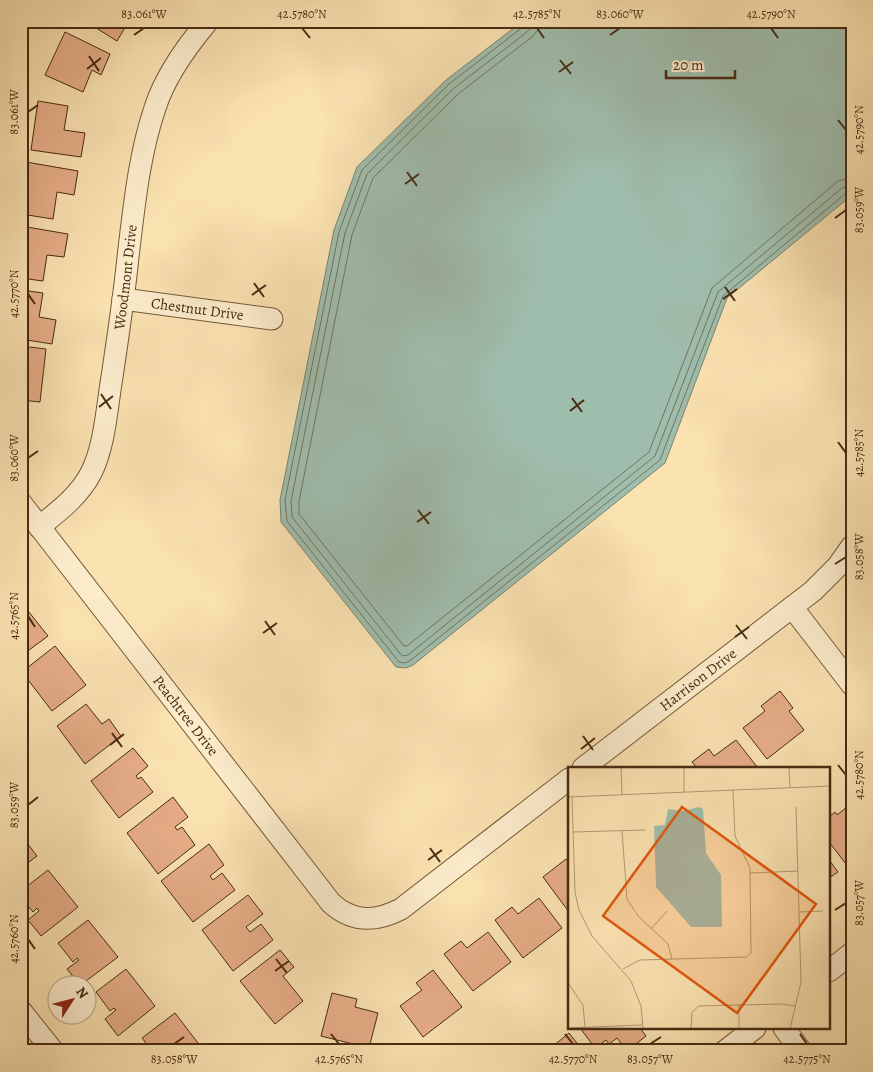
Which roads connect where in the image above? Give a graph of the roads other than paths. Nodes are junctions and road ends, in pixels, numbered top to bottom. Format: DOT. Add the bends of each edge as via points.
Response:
graph roads {
  1 [pos="208,21"];
  2 [pos="123,299"];
  3 [pos="272,319"];
  4 [pos="21,504"];
  5 [pos="39,527"];
  6 [pos="852,546"];
  7 [pos="792,607"];
  8 [pos="852,685"];
  9 [pos="584,767"];
  10 [pos="568,780"];
  11 [pos="852,953"];
  12 [pos="830,969"];
  13 [pos="21,1011"];
  14 [pos="752,1030"];
  15 [pos="785,1030"];
  16 [pos="52,1051"];
  17 [pos="725,1051"];
  18 [pos="801,1051"];
  1 -- 2 [label="street, Woodmont Drive" via="168,78 155,107 137,183"];
  2 -- 3 [label="street, Chestnut Drive"];
  2 -- 5 [label="street, Woodmont Drive" via="100,447 92,471 81,490"];
  4 -- 5 [label="street, Peachtree Drive"];
  5 -- 10 [label="street, Peachtree Drive" via="340,911 374,919 401,909"];
  6 -- 7 [label="street, Harrison Drive" via="837,567"];
  7 -- 8 [label="street"];
  7 -- 9 [label="street, Harrison Drive"];
  11 -- 12 [label="street"];
  13 -- 16 [label="street"];
  14 -- 17 [label="street"];
  15 -- 18 [label="street"];
}
